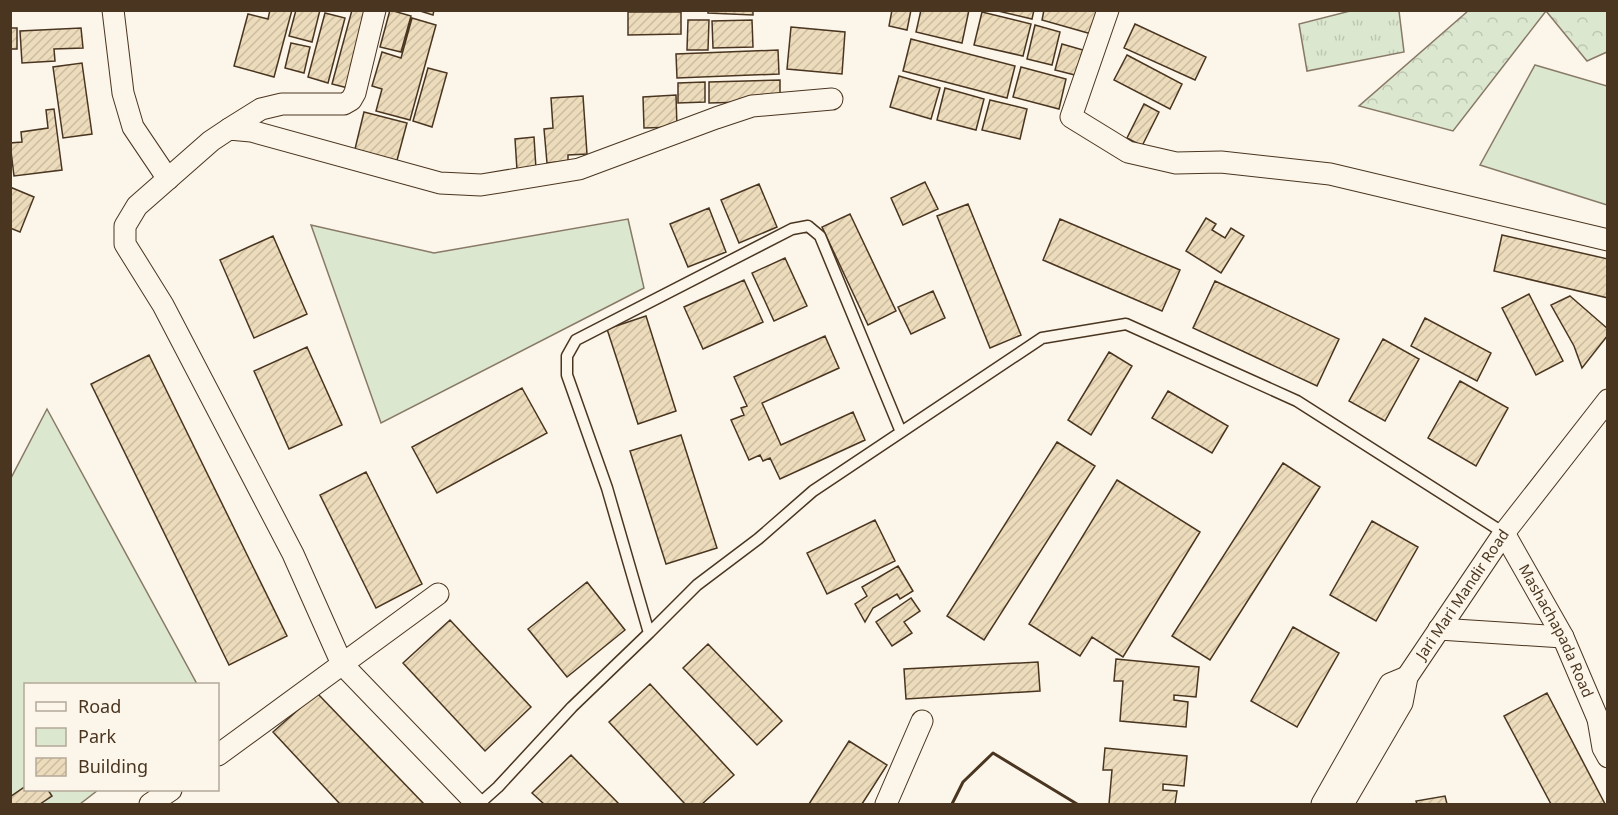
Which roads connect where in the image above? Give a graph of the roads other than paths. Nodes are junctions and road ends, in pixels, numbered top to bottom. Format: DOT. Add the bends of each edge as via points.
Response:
graph roads {
  1 [pos="113,10"];
  2 [pos="375,10"];
  3 [pos="1107,10"];
  4 [pos="832,99"];
  5 [pos="229,129"];
  6 [pos="168,179"];
  7 [pos="1608,240"];
  8 [pos="1608,400"];
  9 [pos="901,432"];
  10 [pos="1504,533"];
  11 [pos="438,594"];
  12 [pos="1439,629"];
  13 [pos="649,633"];
  14 [pos="1563,637"];
  15 [pos="342,664"];
  16 [pos="1407,678"];
  17 [pos="922,722"];
  18 [pos="1603,723"];
  19 [pos="219,754"];
  20 [pos="1608,757"];
  21 [pos="168,791"];
  22 [pos="150,804"];
  23 [pos="478,804"];
  24 [pos="886,804"];
  25 [pos="1322,804"];
  26 [pos="1343,804"];
  1 -- 6 [label="street" via="123,93 134,127"];
  2 -- 5 [label="street" via="351,100 344,104 282,104 261,109"];
  3 -- 7 [label="street" via="1071,117 1128,152 1176,163 1221,162 1330,174"];
  4 -- 5 [label="street" via="752,106 579,169 482,185 440,183 251,131"];
  5 -- 6 [label="street"];
  6 -- 15 [label="street" via="137,206 125,226 125,244 163,305 293,554"];
  8 -- 10 [label="street, Jari Mari Mandir Road"];
  9 -- 10 [label="lane" via="1042,338 1126,324 1297,401"];
  9 -- 13 [label="lane" via="813,491 697,585"];
  9 -- 13 [label="lane" via="819,236 808,226 792,229 576,340 567,356 567,375 607,489"];
  10 -- 12 [label="street, Jari Mari Mandir Road"];
  10 -- 14 [label="street, Mashachapada Road"];
  11 -- 15 [label="street"];
  12 -- 14 [label="street"];
  12 -- 16 [label="street, Jari Mari Mandir Road"];
  13 -- 23 [label="lane"];
  14 -- 18 [label="street, Mashachapada Road"];
  15 -- 19 [label="street"];
  15 -- 23 [label="street"];
  16 -- 25 [label="street" via="1390,684"];
  16 -- 26 [label="street, Jari Mari Mandir Road" via="1402,703"];
  17 -- 24 [label="street"];
  18 -- 20 [label="street, Mashachapada Road" via="1603,748"];
  21 -- 22 [label="street"];
}
